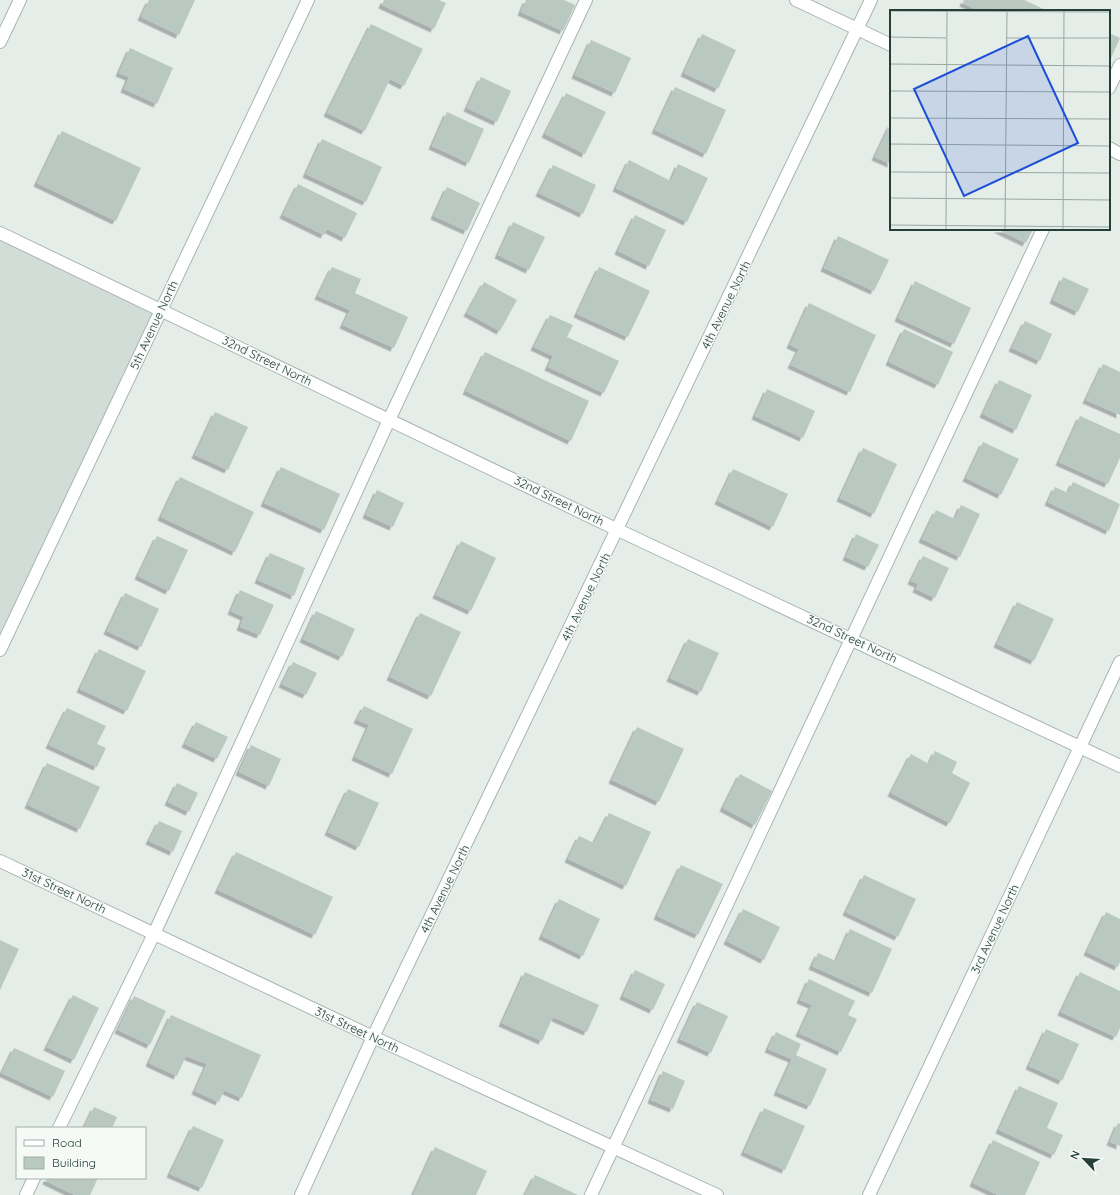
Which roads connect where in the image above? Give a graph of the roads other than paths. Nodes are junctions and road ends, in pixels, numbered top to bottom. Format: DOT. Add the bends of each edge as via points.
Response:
graph roads {
  1 [pos="20,0"];
  2 [pos="308,0"];
  3 [pos="586,0"];
  4 [pos="796,0"];
  5 [pos="871,0"];
  6 [pos="858,29"];
  7 [pos="0,42"];
  8 [pos="890,45"];
  9 [pos="1120,65"];
  10 [pos="1110,86"];
  11 [pos="1110,149"];
  12 [pos="1120,154"];
  13 [pos="1043,230"];
  14 [pos="0,232"];
  15 [pos="161,310"];
  16 [pos="389,420"];
  17 [pos="618,530"];
  18 [pos="852,639"];
  19 [pos="0,650"];
  20 [pos="1120,662"];
  21 [pos="1080,747"];
  22 [pos="1120,766"];
  23 [pos="0,861"];
  24 [pos="154,934"];
  25 [pos="373,1037"];
  26 [pos="59,1127"];
  27 [pos="614,1148"];
  28 [pos="34,1179"];
  29 [pos="26,1195"];
  30 [pos="301,1195"];
  31 [pos="591,1195"];
  32 [pos="717,1195"];
  33 [pos="869,1195"];
  1 -- 7 [label="street"];
  2 -- 15 [label="street, 5th Avenue North"];
  3 -- 16 [label="street"];
  4 -- 6 [label="street"];
  5 -- 6 [label="street, 4th Avenue North"];
  6 -- 8 [label="street"];
  6 -- 17 [label="street, 4th Avenue North"];
  9 -- 10 [label="street"];
  11 -- 12 [label="street"];
  13 -- 18 [label="street"];
  14 -- 15 [label="street, 32nd Street North"];
  15 -- 16 [label="street, 32nd Street North"];
  15 -- 19 [label="street, 5th Avenue North"];
  16 -- 17 [label="street, 32nd Street North"];
  16 -- 24 [label="street"];
  17 -- 18 [label="street, 32nd Street North"];
  17 -- 25 [label="street, 4th Avenue North"];
  18 -- 21 [label="street, 32nd Street North"];
  18 -- 27 [label="street"];
  20 -- 21 [label="street, 3rd Avenue North"];
  21 -- 22 [label="street, 32nd Street North"];
  21 -- 33 [label="street, 3rd Avenue North"];
  23 -- 24 [label="street, 31st Street North"];
  24 -- 25 [label="street, 31st Street North"];
  24 -- 26 [label="street"];
  25 -- 27 [label="street, 31st Street North"];
  25 -- 30 [label="street, 4th Avenue North"];
  27 -- 31 [label="street"];
  27 -- 32 [label="street, 31st Street North"];
  28 -- 29 [label="street"];
}
